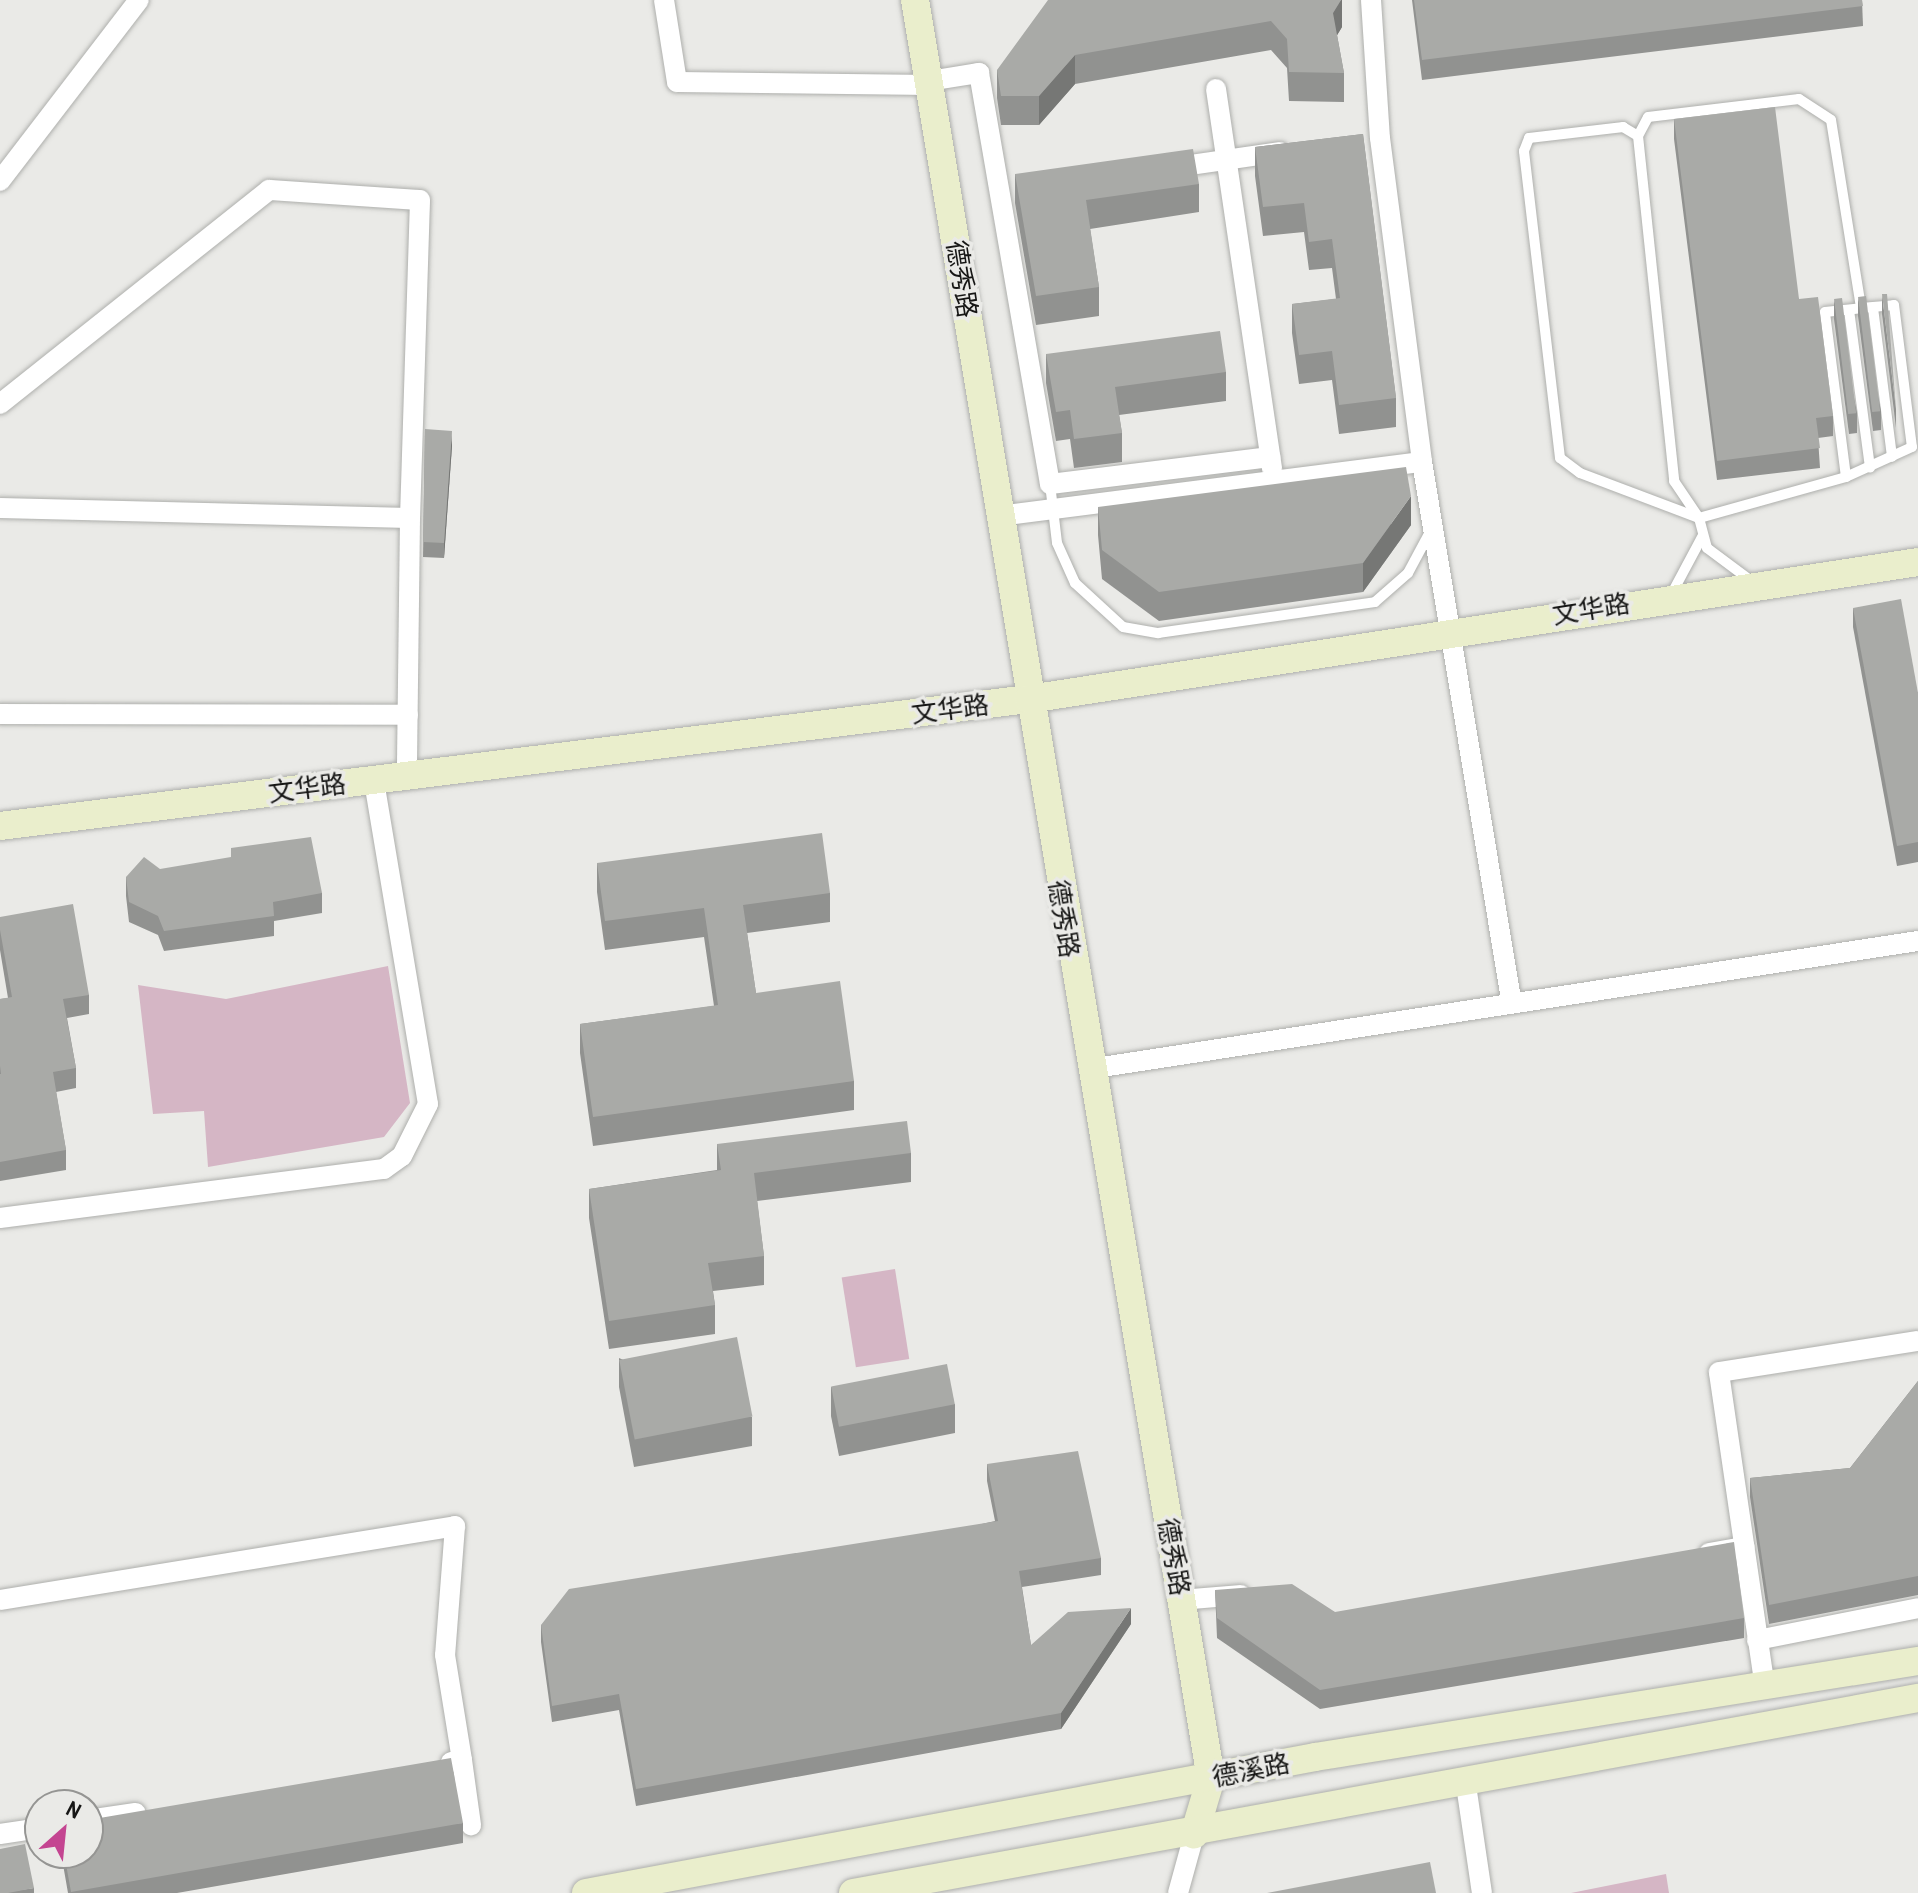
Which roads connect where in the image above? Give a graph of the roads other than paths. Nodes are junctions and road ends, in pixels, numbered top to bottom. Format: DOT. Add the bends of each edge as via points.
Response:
graph roads {
  1 [pos="139,0"];
  2 [pos="664,0"];
  3 [pos="915,0"];
  4 [pos="1371,0"];
  5 [pos="930,83"];
  6 [pos="1216,89"];
  7 [pos="1638,136"];
  8 [pos="1380,138"];
  9 [pos="1349,143"];
  10 [pos="1303,149"];
  11 [pos="1227,160"];
  12 [pos="1151,171"];
  13 [pos="0,181"];
  14 [pos="1030,188"];
  15 [pos="999,192"];
  16 [pos="1861,308"];
  17 [pos="0,404"];
  18 [pos="1270,457"];
  19 [pos="1892,457"];
  20 [pos="1422,462"];
  21 [pos="1870,468"];
  22 [pos="1846,477"];
  23 [pos="1274,481"];
  24 [pos="1050,484"];
  25 [pos="0,508"];
  26 [pos="1053,509"];
  27 [pos="999,516"];
  28 [pos="410,518"];
  29 [pos="1699,518"];
  30 [pos="1432,528"];
  31 [pos="1702,537"];
  32 [pos="1911,557"];
  33 [pos="1756,583"];
  34 [pos="1670,596"];
  35 [pos="1448,632"];
  36 [pos="1029,699"];
  37 [pos="0,714"];
  38 [pos="408,715"];
  39 [pos="407,776"];
  40 [pos="374,780"];
  41 [pos="0,826"];
  42 [pos="1918,941"];
  43 [pos="1511,999"];
  44 [pos="1089,1069"];
  45 [pos="0,1218"];
  46 [pos="1918,1341"];
  47 [pos="1744,1547"];
  48 [pos="1683,1558"];
  49 [pos="1268,1593"];
  50 [pos="0,1600"];
  51 [pos="1181,1600"];
  52 [pos="1918,1608"];
  53 [pos="1757,1640"];
  54 [pos="1918,1661"];
  55 [pos="1765,1688"];
  56 [pos="1918,1698"];
  57 [pos="462,1760"];
  58 [pos="430,1765"];
  59 [pos="1211,1778"];
  60 [pos="1466,1785"];
  61 [pos="166,1808"];
  62 [pos="104,1818"];
  63 [pos="471,1825"];
  64 [pos="24,1830"];
  65 [pos="0,1834"];
  66 [pos="1194,1835"];
  67 [pos="586,1893"];
  68 [pos="853,1893"];
  69 [pos="1178,1893"];
  70 [pos="1482,1893"];
  1 -- 13 [label="street"];
  2 -- 5 [label="street" via="677,82"];
  3 -- 5 [label="street, 德秀路"];
  4 -- 8 [label="street"];
  5 -- 15 [label="street" via="979,73"];
  5 -- 27 [label="street, 德秀路"];
  6 -- 11 [label="street"];
  7 -- 16 [label="lane" via="1648,117 1799,99 1831,120"];
  7 -- 29 [label="lane" via="1674,481"];
  7 -- 29 [label="lane" via="1623,127 1544,133 1529,138 1524,151 1560,458 1580,473"];
  8 -- 9 [label="street"];
  8 -- 20 [label="street"];
  10 -- 11 [label="street"];
  11 -- 12 [label="street"];
  11 -- 18 [label="street"];
  14 -- 15 [label="street"];
  15 -- 24 [label="street"];
  16 -- 19 [label="lane"];
  16 -- 19 [label="lane" via="1894,305 1912,447"];
  16 -- 21 [label="lane"];
  16 -- 22 [label="lane" via="1825,312"];
  17 -- 28 [label="street" via="269,190 420,200"];
  18 -- 23 [label="street"];
  18 -- 24 [label="street"];
  19 -- 21 [label="lane"];
  20 -- 23 [label="street"];
  20 -- 30 [label="street"];
  21 -- 22 [label="lane"];
  22 -- 29 [label="lane"];
  23 -- 26 [label="street"];
  24 -- 26 [label="lane"];
  25 -- 28 [label="street"];
  26 -- 27 [label="street"];
  26 -- 30 [label="lane" via="1057,543 1075,583 1123,627 1158,633 1375,602 1408,573"];
  27 -- 36 [label="street, 德秀路"];
  28 -- 38 [label="street"];
  29 -- 31 [label="lane"];
  30 -- 35 [label="street"];
  31 -- 33 [label="lane"];
  31 -- 34 [label="lane"];
  32 -- 33 [label="street, 文华路"];
  33 -- 34 [label="street, 文华路"];
  34 -- 35 [label="street, 文华路"];
  35 -- 36 [label="street, 文华路"];
  35 -- 43 [label="street"];
  36 -- 39 [label="street, 文华路"];
  36 -- 44 [label="street, 德秀路"];
  37 -- 38 [label="street"];
  38 -- 39 [label="street"];
  39 -- 40 [label="street, 文华路"];
  40 -- 41 [label="street, 文华路"];
  40 -- 45 [label="street" via="428,1104 402,1156 384,1169"];
  42 -- 43 [label="street"];
  43 -- 44 [label="street"];
  44 -- 51 [label="street, 德秀路"];
  46 -- 47 [label="street" via="1719,1372"];
  47 -- 48 [label="street"];
  47 -- 53 [label="street"];
  49 -- 51 [label="street"];
  50 -- 57 [label="street" via="455,1526 445,1655"];
  51 -- 59 [label="street, 德秀路"];
  52 -- 53 [label="street"];
  53 -- 55 [label="street"];
  54 -- 55 [label="street, 德溪路"];
  55 -- 59 [label="street, 德溪路" via="1612,1706"];
  56 -- 60 [label="street, 德溪路"];
  57 -- 58 [label="street"];
  57 -- 63 [label="street"];
  59 -- 66 [label="street, 德秀路"];
  59 -- 67 [label="street, 德溪路"];
  60 -- 66 [label="street, 德溪路"];
  60 -- 70 [label="street"];
  61 -- 62 [label="street"];
  64 -- 65 [label="street"];
  66 -- 68 [label="street, 德溪路" via="1130,1838"];
  66 -- 69 [label="street"];
}
